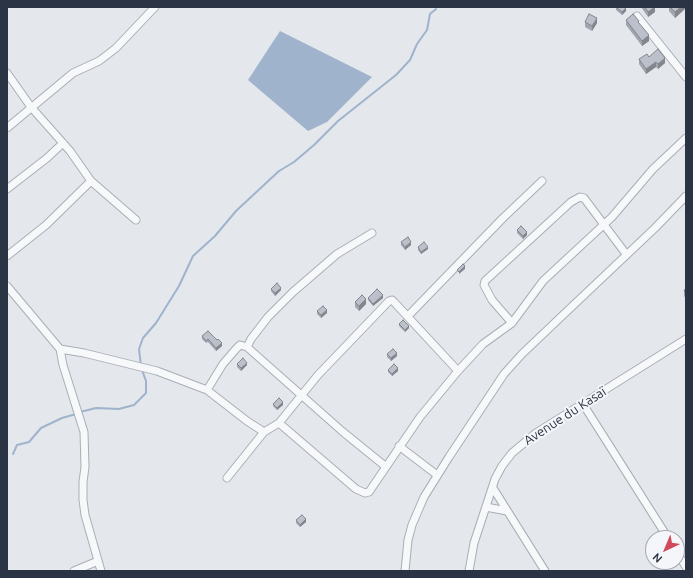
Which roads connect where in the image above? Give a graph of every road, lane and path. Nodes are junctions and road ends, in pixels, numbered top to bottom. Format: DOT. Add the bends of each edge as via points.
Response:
graph roads {
  1 [pos="155,7"];
  2 [pos="637,16"];
  3 [pos="7,73"];
  4 [pos="686,77"];
  5 [pos="31,107"];
  6 [pos="7,128"];
  7 [pos="686,138"];
  8 [pos="63,143"];
  9 [pos="91,181"];
  10 [pos="542,181"];
  11 [pos="7,189"];
  12 [pos="686,196"];
  13 [pos="136,220"];
  14 [pos="604,224"];
  15 [pos="372,233"];
  16 [pos="626,254"];
  17 [pos="7,256"];
  18 [pos="7,286"];
  19 [pos="408,316"];
  20 [pos="512,323"];
  21 [pos="686,338"];
  22 [pos="247,347"];
  23 [pos="60,349"];
  24 [pos="458,371"];
  25 [pos="207,390"];
  26 [pos="301,396"];
  27 [pos="583,404"];
  28 [pos="279,423"];
  29 [pos="264,432"];
  30 [pos="399,446"];
  31 [pos="385,466"];
  32 [pos="437,475"];
  33 [pos="226,478"];
  34 [pos="493,488"];
  35 [pos="486,508"];
  36 [pos="506,511"];
  37 [pos="663,530"];
  38 [pos="98,561"];
  39 [pos="74,571"];
  40 [pos="101,571"];
  41 [pos="405,571"];
  42 [pos="469,571"];
  43 [pos="544,571"];
  1 -- 5 [label="street" via="107,56 73,73"];
  2 -- 4 [label="street"];
  3 -- 5 [label="street"];
  5 -- 6 [label="street"];
  5 -- 8 [label="street"];
  7 -- 14 [label="street" via="653,169"];
  8 -- 9 [label="street"];
  8 -- 11 [label="street"];
  9 -- 13 [label="street"];
  9 -- 17 [label="street" via="50,222"];
  10 -- 19 [label="street"];
  12 -- 16 [label="street"];
  14 -- 16 [label="street"];
  14 -- 20 [label="street" via="543,281"];
  14 -- 20 [label="street" via="584,198 580,197 571,202 485,281 484,285 492,300"];
  15 -- 22 [label="street" via="337,254 293,292 268,318"];
  16 -- 32 [label="street" via="504,374"];
  18 -- 23 [label="street"];
  19 -- 24 [label="street"];
  19 -- 26 [label="street" via="392,300 389,302"];
  20 -- 24 [label="street" via="483,344"];
  21 -- 27 [label="street, Avenue du Kasaï"];
  22 -- 25 [label="street" via="240,345 236,349"];
  22 -- 26 [label="street"];
  23 -- 25 [label="street" via="157,371"];
  23 -- 38 [label="street" via="84,432 83,500"];
  24 -- 30 [label="street"];
  25 -- 29 [label="street"];
  26 -- 28 [label="street"];
  26 -- 31 [label="street"];
  27 -- 34 [label="street, Avenue du Kasaï" via="536,433 512,453 502,466"];
  27 -- 37 [label="street"];
  28 -- 29 [label="street"];
  28 -- 31 [label="street" via="361,492 365,493 371,489"];
  29 -- 33 [label="street"];
  30 -- 31 [label="street"];
  30 -- 32 [label="street"];
  32 -- 41 [label="street" via="412,525"];
  34 -- 35 [label="street, Avenue du Kasaï"];
  34 -- 36 [label="street"];
  35 -- 36 [label="street"];
  35 -- 42 [label="street, Avenue du Kasaï" via="474,543"];
  36 -- 43 [label="street"];
  38 -- 39 [label="street"];
  38 -- 40 [label="street"];
}
